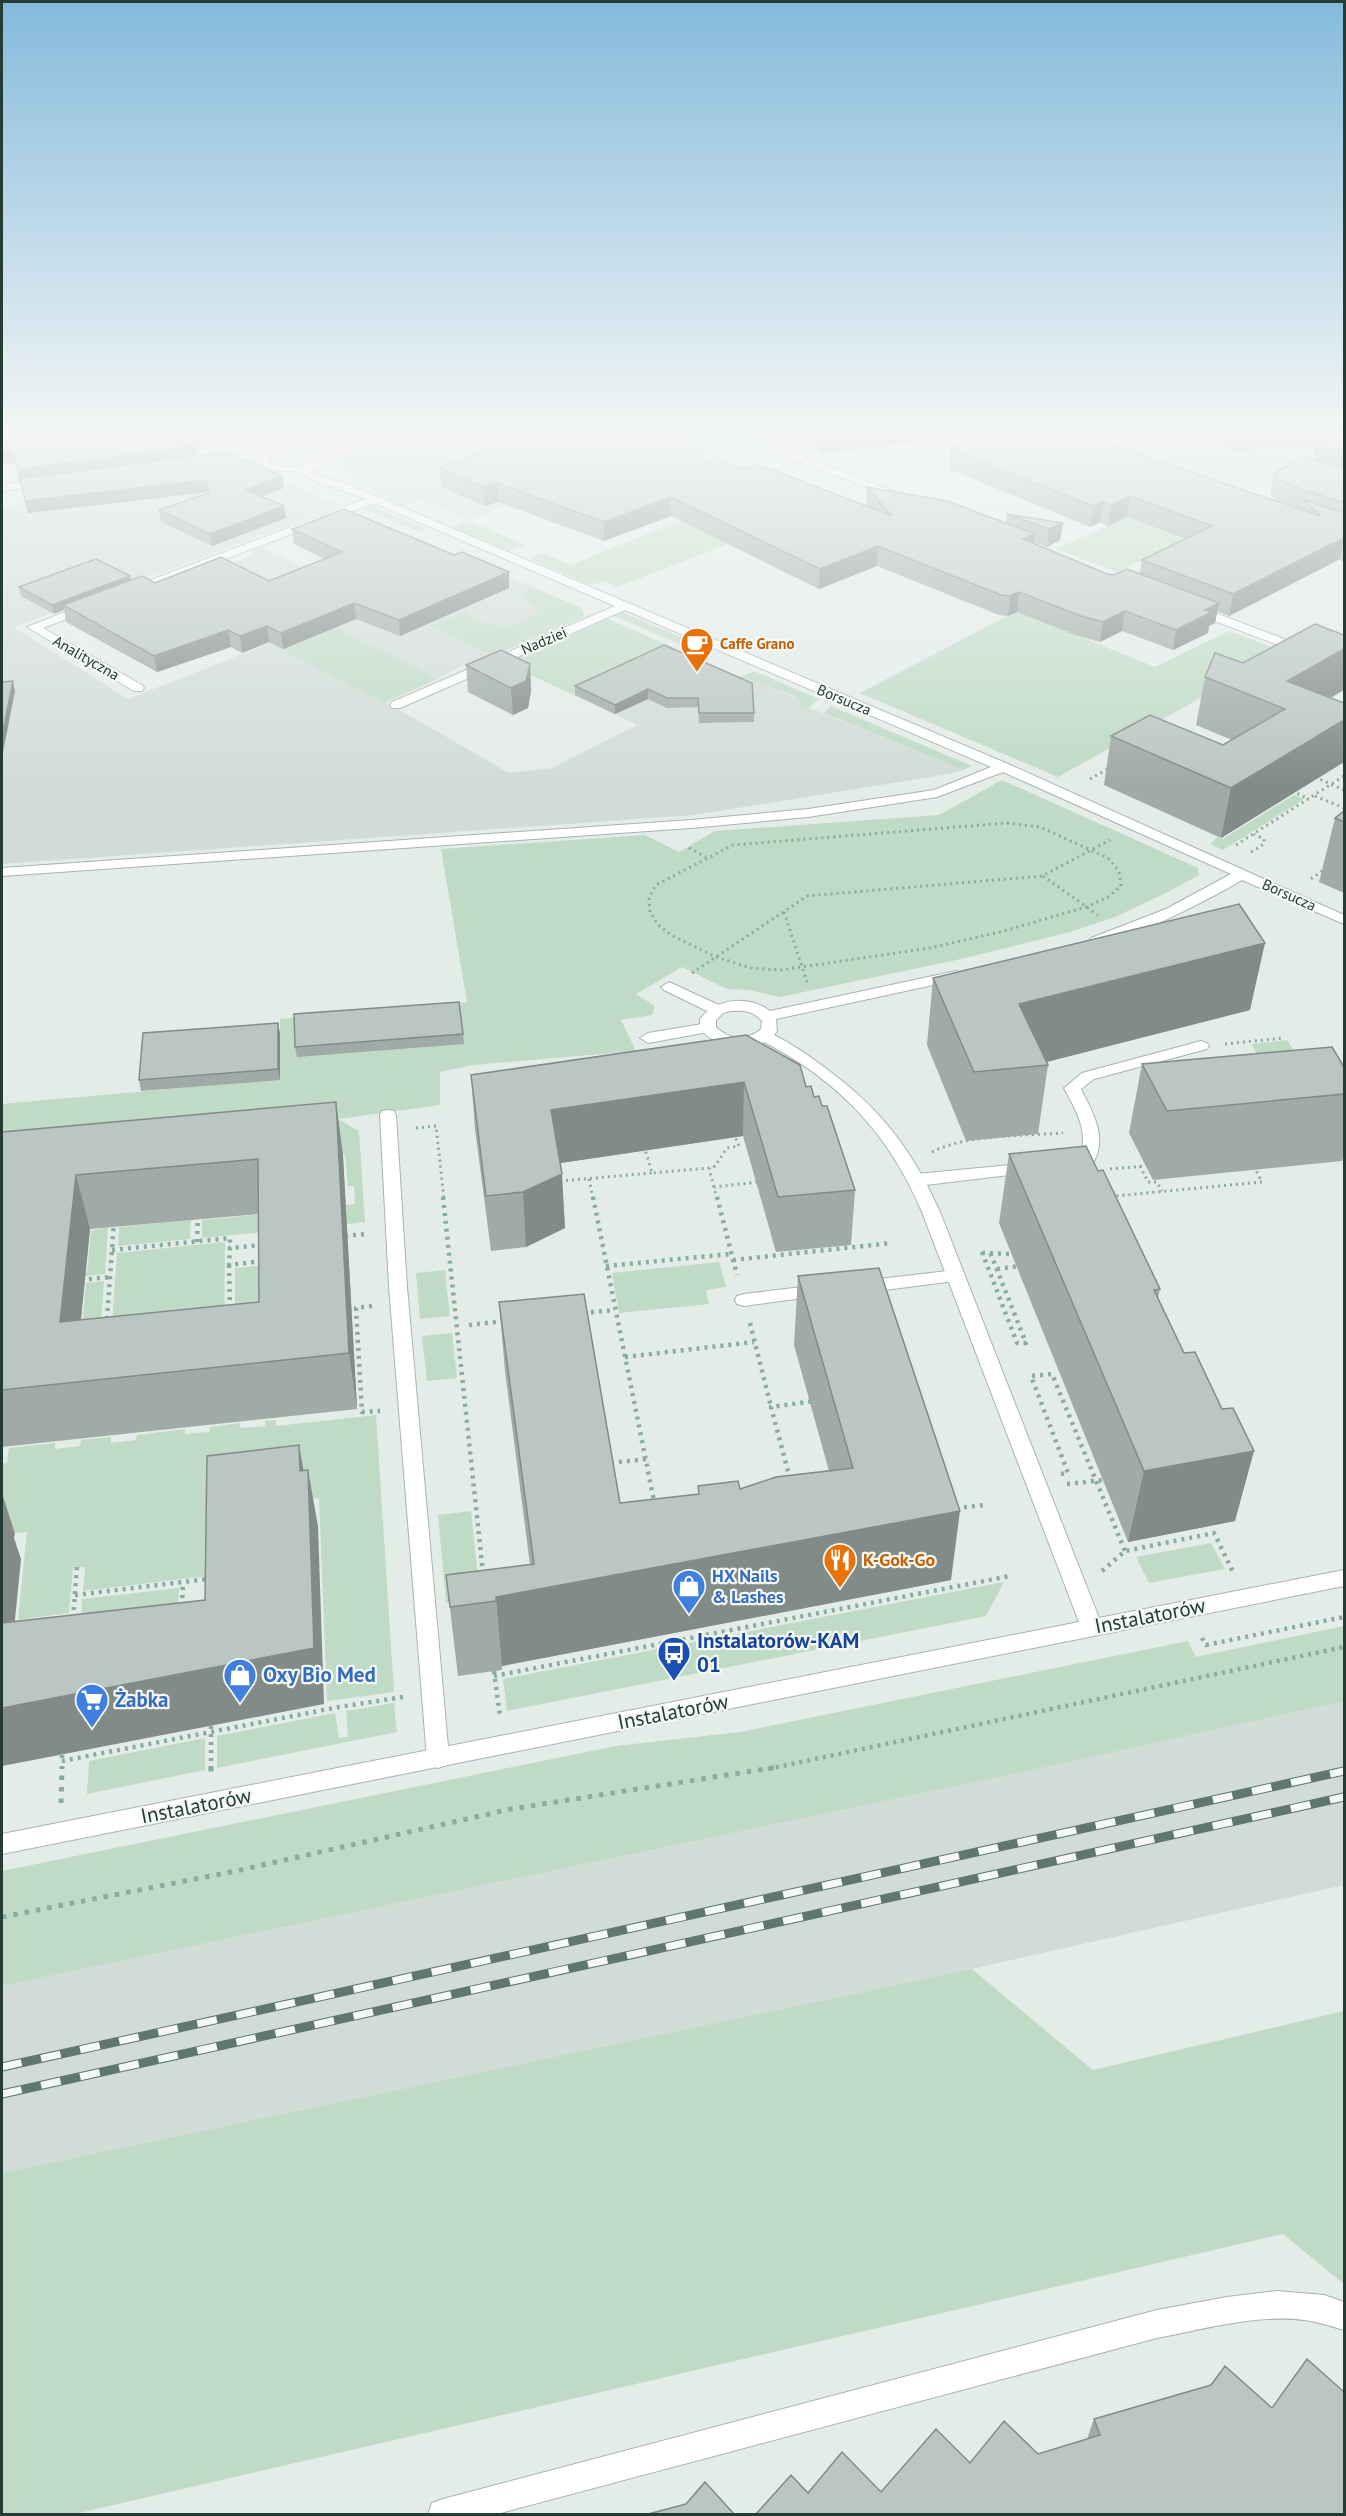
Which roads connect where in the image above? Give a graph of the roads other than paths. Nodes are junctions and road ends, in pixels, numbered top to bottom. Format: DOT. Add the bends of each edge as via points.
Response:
graph roads {
  1 [pos="238,550"];
  2 [pos="493,550"];
  3 [pos="118,595"];
  4 [pos="97,603"];
  5 [pos="625,606"];
  6 [pos="1188,606"];
  7 [pos="1344,666"];
  8 [pos="138,688"];
  9 [pos="396,705"];
  10 [pos="1003,767"];
  11 [pos="2,872"];
  12 [pos="1241,874"];
  13 [pos="1344,920"];
  14 [pos="1082,945"];
  15 [pos="968,974"];
  16 [pos="669,987"];
  17 [pos="717,1010"];
  18 [pos="768,1016"];
  19 [pos="708,1028"];
  20 [pos="764,1036"];
  21 [pos="648,1038"];
  22 [pos="1201,1046"];
  23 [pos="389,1122"];
  24 [pos="917,1180"];
  25 [pos="956,1276"];
  26 [pos="744,1300"];
  27 [pos="1344,1578"];
  28 [pos="1092,1627"];
  29 [pos="438,1758"];
  30 [pos="2,1844"];
  31 [pos="1344,2316"];
  32 [pos="443,2514"];
  1 -- 3 [label="street"];
  2 -- 5 [label="street, Borsucza"];
  4 -- 8 [label="street, Analityczna" via="33,627"];
  5 -- 9 [label="street, Nadziei"];
  5 -- 10 [label="street, Borsucza"];
  6 -- 7 [label="street"];
  10 -- 11 [label="street" via="937,793 808,813"];
  10 -- 12 [label="street, Borsucza"];
  12 -- 13 [label="street, Borsucza"];
  12 -- 14 [label="street" via="1126,931"];
  15 -- 18 [label="street"];
  16 -- 17 [label="street"];
  17 -- 18 [label="street" via="744,1005"];
  17 -- 19 [label="street" via="708,1019"];
  18 -- 20 [label="street" via="771,1026"];
  19 -- 20 [label="street" via="728,1041 748,1042"];
  19 -- 21 [label="street"];
  20 -- 24 [label="street" via="798,1056 866,1107 892,1137"];
  22 -- 24 [label="street" via="1148,1067 1088,1076 1072,1088 1094,1133 1093,1149 1085,1163"];
  23 -- 29 [label="street" via="399,1299"];
  24 -- 25 [label="street"];
  25 -- 26 [label="street"];
  25 -- 28 [label="street"];
  27 -- 28 [label="street, Instalatorów"];
  28 -- 29 [label="street, Instalatorów"];
  29 -- 30 [label="street, Instalatorów"];
  31 -- 32 [label="street" via="1332,2310 1272,2304 1157,2324"];
}
